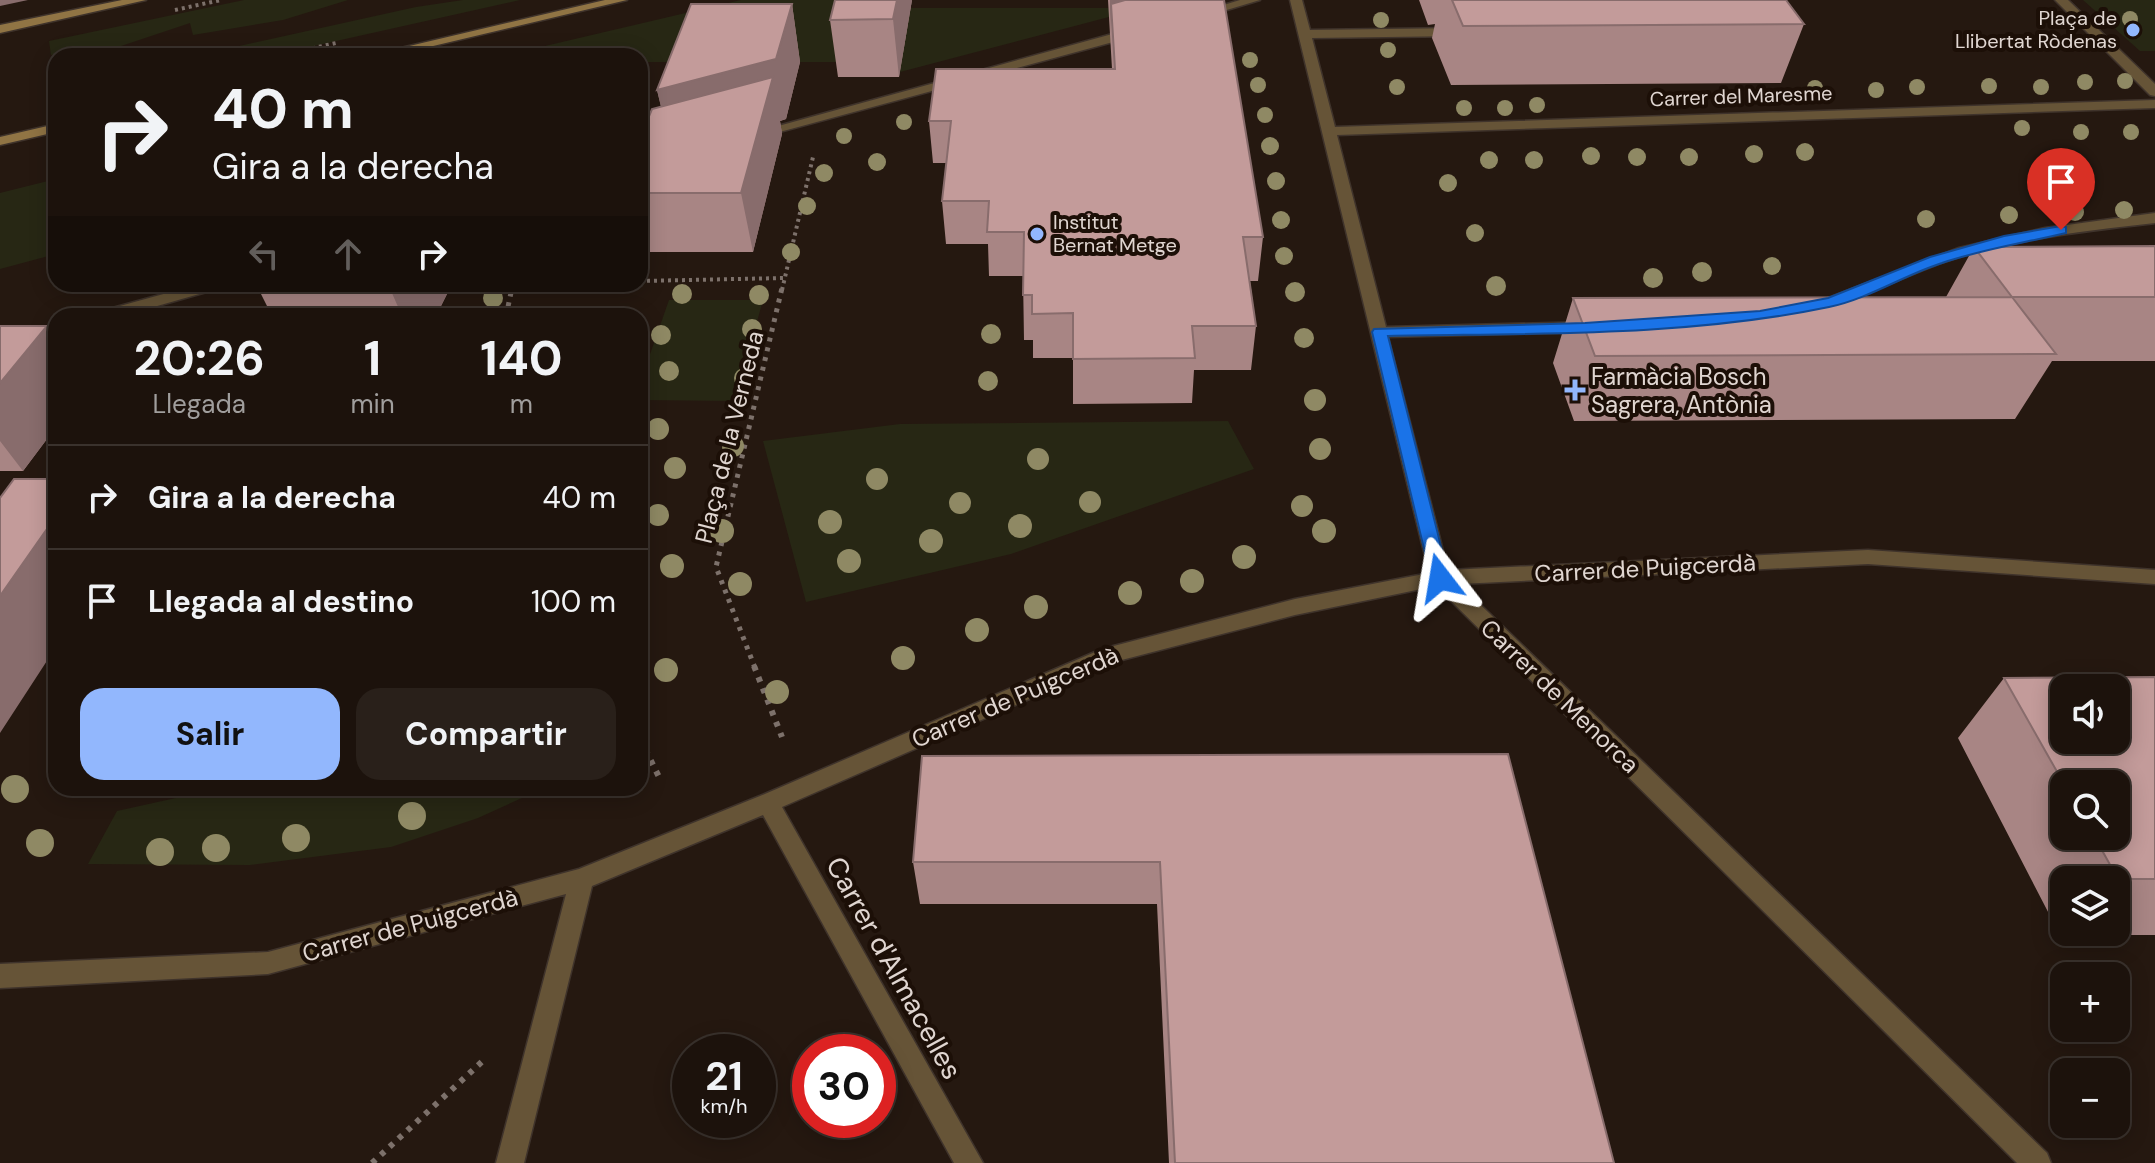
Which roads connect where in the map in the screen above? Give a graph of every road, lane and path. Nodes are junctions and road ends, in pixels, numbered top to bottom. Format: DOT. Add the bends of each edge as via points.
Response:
graph roads {
  1 [pos="140,0"];
  2 [pos="621,0"];
  3 [pos="1254,0"];
  4 [pos="1296,0"];
  5 [pos="2061,0"];
  6 [pos="1186,18"];
  7 [pos="0,29"];
  8 [pos="1142,30"];
  9 [pos="1470,32"];
  10 [pos="1305,34"];
  11 [pos="409,48"];
  12 [pos="2155,92"];
  13 [pos="2155,104"];
  14 [pos="48,130"];
  15 [pos="1329,131"];
  16 [pos="746,137"];
  17 [pos="0,141"];
  18 [pos="816,146"];
  19 [pos="2155,218"];
  20 [pos="785,278"];
  21 [pos="648,281"];
  22 [pos="190,292"];
  23 [pos="1803,307"];
  24 [pos="132,308"];
  25 [pos="1608,326"];
  26 [pos="48,332"];
  27 [pos="1379,332"];
  28 [pos="0,345"];
  29 [pos="2155,577"];
  30 [pos="1440,578"];
  31 [pos="782,737"];
  32 [pos="648,755"];
  33 [pos="659,777"];
  34 [pos="768,803"];
  35 [pos="582,879"];
  36 [pos="0,976"];
  37 [pos="486,1058"];
  38 [pos="372,1163"];
  39 [pos="510,1163"];
  40 [pos="969,1163"];
  41 [pos="2037,1163"];
  1 -- 7 [label="main road"];
  2 -- 11 [label="main road"];
  3 -- 6 [label="street"];
  4 -- 10 [label="street"];
  5 -- 12 [label="street"];
  8 -- 16 [label="street"];
  9 -- 10 [label="street"];
  10 -- 15 [label="street"];
  13 -- 15 [label="street, Carrer del Maresme"];
  14 -- 17 [label="main road"];
  15 -- 27 [label="street"];
  18 -- 20 [label="path, Plaça de la Verneda"];
  19 -- 23 [label="street" via="2004,240 1935,260 1832,302"];
  20 -- 21 [label="path"];
  20 -- 31 [label="path, Plaça de la Verneda" via="716,567"];
  22 -- 24 [label="street"];
  25 -- 27 [label="street"];
  26 -- 28 [label="street"];
  27 -- 30 [label="street"];
  29 -- 30 [label="street, Carrer de Puigcerdà" via="1868,557"];
  30 -- 34 [label="street, Carrer de Puigcerdà" via="1295,607 1109,655"];
  30 -- 41 [label="street, Carrer de Menorca"];
  32 -- 33 [label="path"];
  34 -- 35 [label="street, Carrer de Puigcerdà"];
  34 -- 40 [label="street, Carrer d'Almacelles"];
  35 -- 36 [label="street, Carrer de Puigcerdà" via="268,963"];
  35 -- 39 [label="street"];
  37 -- 38 [label="path"];
}
